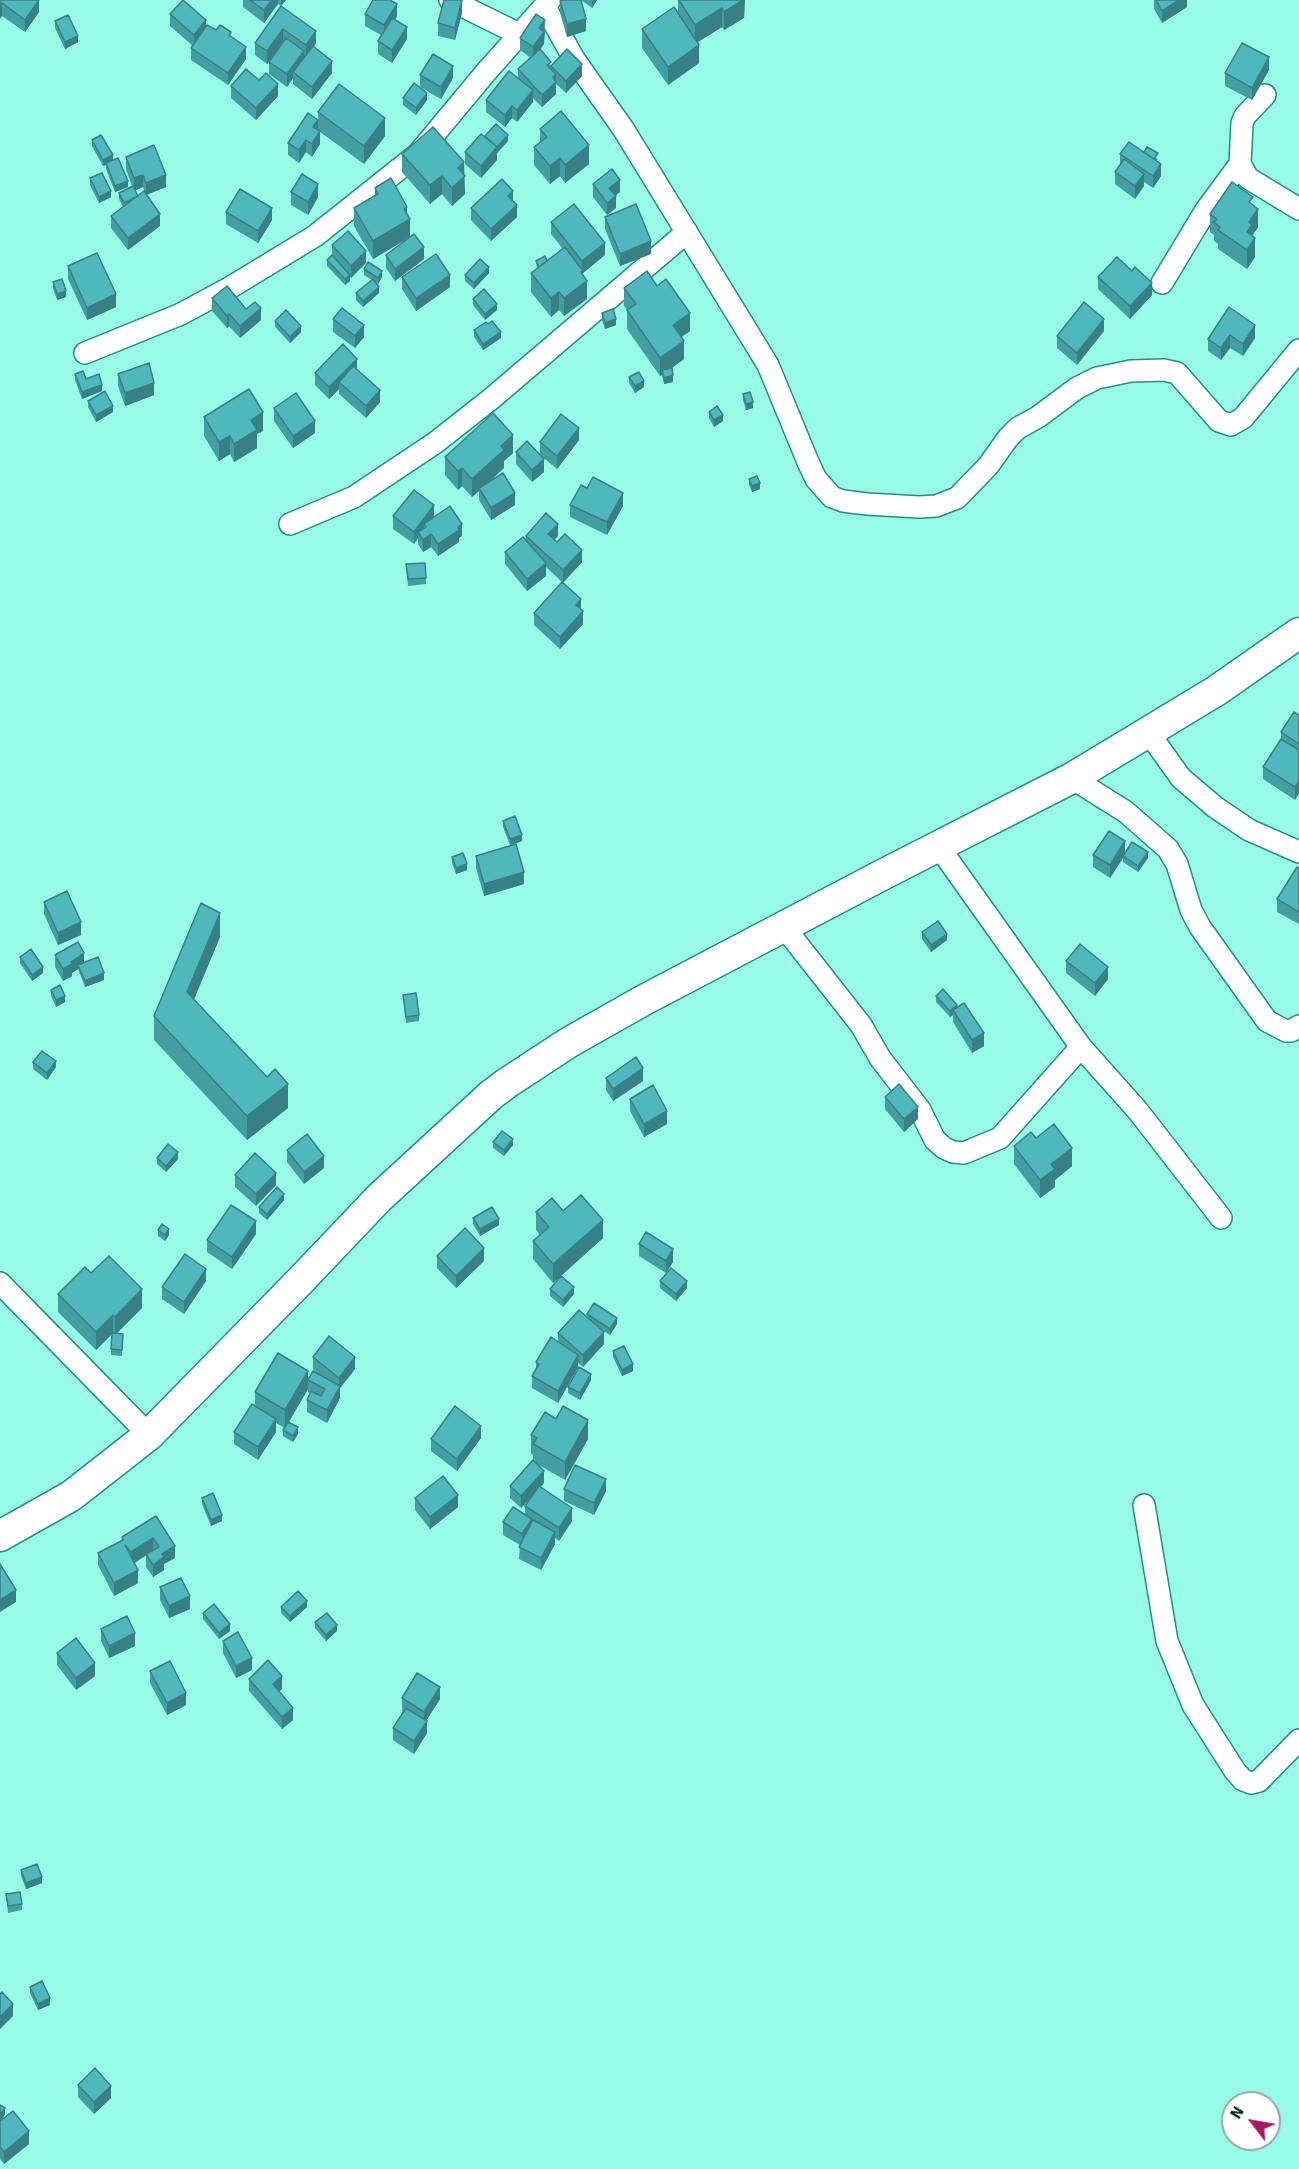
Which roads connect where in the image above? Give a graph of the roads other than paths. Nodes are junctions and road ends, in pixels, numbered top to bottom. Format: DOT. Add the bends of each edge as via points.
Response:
graph roads {
  1 [pos="450,0"];
  2 [pos="548,3"];
  3 [pos="519,34"];
  4 [pos="1265,95"];
  5 [pos="1240,164"];
  6 [pos="1299,209"];
  7 [pos="687,232"];
  8 [pos="1162,283"];
  9 [pos="1299,350"];
  10 [pos="85,353"];
  11 [pos="290,524"];
  12 [pos="1299,633"];
  13 [pos="1148,732"];
  14 [pos="1072,778"];
  15 [pos="939,848"];
  16 [pos="1299,852"];
  17 [pos="784,927"];
  18 [pos="1299,1026"];
  19 [pos="1081,1047"];
  20 [pos="1221,1218"];
  21 [pos="0,1283"];
  22 [pos="149,1435"];
  23 [pos="1144,1505"];
  24 [pos="0,1536"];
  25 [pos="1299,1740"];
  1 -- 3 [label="street"];
  2 -- 3 [label="street"];
  2 -- 7 [label="street" via="574,59 624,130"];
  3 -- 10 [label="street" via="418,154 315,236 181,314"];
  4 -- 5 [label="street" via="1242,123"];
  5 -- 6 [label="street" via="1248,178"];
  5 -- 8 [label="street" via="1206,210"];
  7 -- 9 [label="street" via="768,365 816,479 832,497 843,501 936,506 957,498 1018,428 1077,388 1097,378 1131,371 1177,373 1219,421 1231,425 1243,418"];
  7 -- 11 [label="street" via="500,392 435,442 354,497"];
  12 -- 13 [label="main road"];
  13 -- 14 [label="main road"];
  13 -- 16 [label="street" via="1181,778 1215,807 1249,830"];
  14 -- 15 [label="main road"];
  14 -- 18 [label="street" via="1126,812 1168,849 1200,927 1267,1021 1286,1031"];
  15 -- 17 [label="main road"];
  15 -- 19 [label="street"];
  17 -- 19 [label="street" via="861,1025 880,1058 920,1110 935,1140 953,1152 964,1152 1000,1138"];
  17 -- 22 [label="main road" via="568,1043 492,1095 379,1198"];
  19 -- 20 [label="street" via="1138,1111"];
  21 -- 22 [label="street"];
  22 -- 24 [label="main road" via="71,1496"];
  23 -- 25 [label="street" via="1167,1641 1193,1705 1234,1771 1243,1780 1259,1781"];
}
